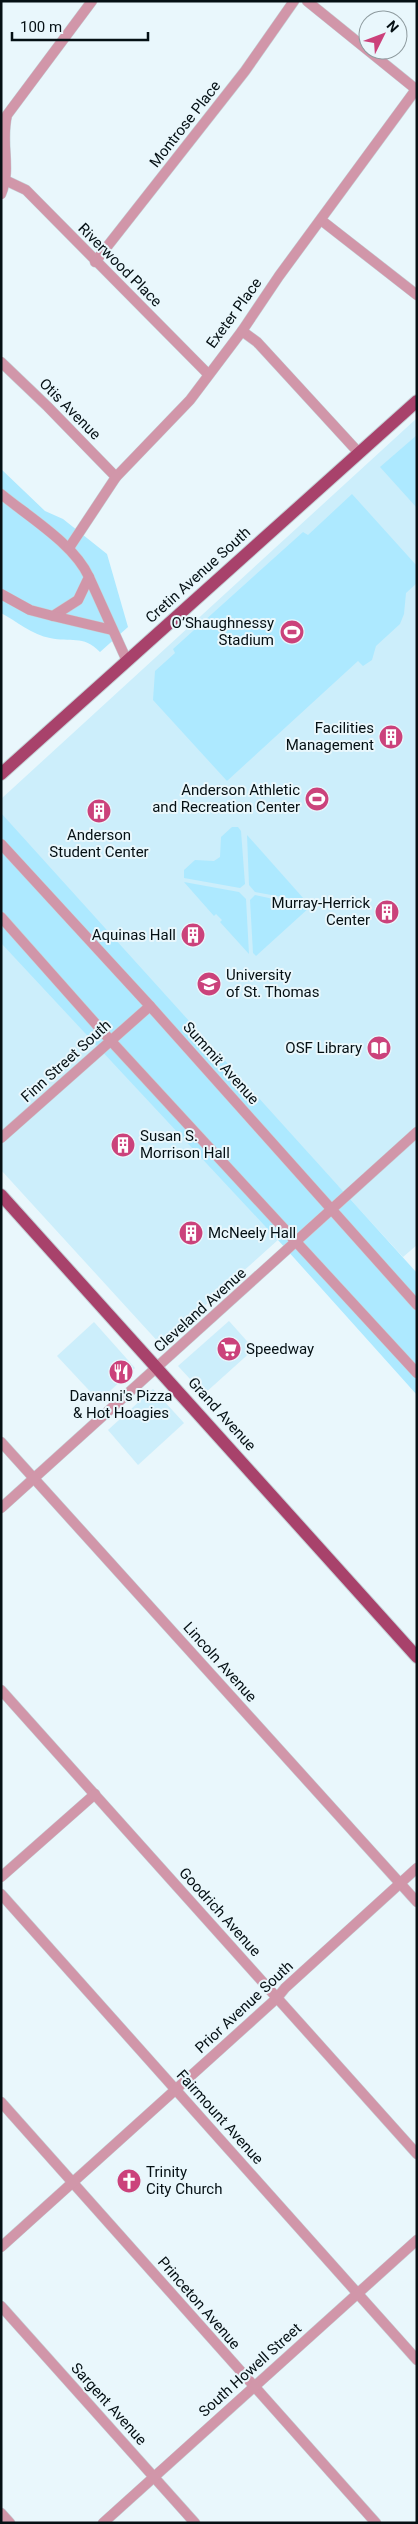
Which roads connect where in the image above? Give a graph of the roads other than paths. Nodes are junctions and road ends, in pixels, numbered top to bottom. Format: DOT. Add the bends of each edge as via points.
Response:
graph roads {
  1 [pos="92,1"];
  2 [pos="294,1"];
  3 [pos="307,1"];
  4 [pos="416,89"];
  5 [pos="4,115"];
  6 [pos="7,181"];
  7 [pos="1,194"];
  8 [pos="321,220"];
  9 [pos="95,262"];
  10 [pos="417,295"];
  11 [pos="242,331"];
  12 [pos="1,362"];
  13 [pos="208,374"];
  14 [pos="417,401"];
  15 [pos="359,453"];
  16 [pos="116,477"];
  17 [pos="1,494"];
  18 [pos="69,548"];
  19 [pos="89,577"];
  20 [pos="1,594"];
  21 [pos="53,616"];
  22 [pos="112,630"];
  23 [pos="127,661"];
  24 [pos="1,774"];
  25 [pos="1,844"];
  26 [pos="1,917"];
  27 [pos="150,1006"];
  28 [pos="111,1041"];
  29 [pos="417,1132"];
  30 [pos="1,1138"];
  31 [pos="1,1195"];
  32 [pos="332,1210"];
  33 [pos="297,1242"];
  34 [pos="417,1305"];
  35 [pos="158,1367"];
  36 [pos="416,1369"];
  37 [pos="1,1442"];
  38 [pos="34,1478"];
  39 [pos="1,1508"];
  40 [pos="417,1657"];
  41 [pos="1,1690"];
  42 [pos="95,1794"];
  43 [pos="417,1868"];
  44 [pos="1,1877"];
  45 [pos="400,1883"];
  46 [pos="1,1894"];
  47 [pos="417,1902"];
  48 [pos="277,1998"];
  49 [pos="176,2090"];
  50 [pos="1,2102"];
  51 [pos="417,2154"];
  52 [pos="73,2182"];
  53 [pos="417,2240"];
  54 [pos="1,2247"];
  55 [pos="358,2293"];
  56 [pos="1,2306"];
  57 [pos="417,2360"];
  58 [pos="254,2387"];
  59 [pos="154,2477"];
  60 [pos="1,2513"];
  61 [pos="10,2523"];
  62 [pos="102,2523"];
  63 [pos="194,2523"];
  64 [pos="376,2523"];
  1 -- 5 [label="street"];
  2 -- 9 [label="street, Montrose Place" via="245,71"];
  3 -- 4 [label="street"];
  4 -- 8 [label="street, Exeter Place"];
  5 -- 6 [label="street" via="2,130"];
  6 -- 7 [label="street"];
  6 -- 9 [label="street, Riverwood Place" via="26,190"];
  8 -- 10 [label="street"];
  8 -- 11 [label="street, Exeter Place"];
  9 -- 13 [label="street, Riverwood Place"];
  11 -- 13 [label="street, Exeter Place"];
  11 -- 15 [label="street"];
  12 -- 16 [label="street, Otis Avenue"];
  13 -- 16 [label="street, Exeter Place" via="190,400"];
  14 -- 15 [label="main road, Cretin Avenue South"];
  15 -- 23 [label="main road, Cretin Avenue South"];
  16 -- 18 [label="street, Exeter Place"];
  17 -- 18 [label="street"];
  18 -- 19 [label="street"];
  19 -- 21 [label="street" via="78,600"];
  19 -- 22 [label="street"];
  20 -- 21 [label="street" via="30,610"];
  21 -- 22 [label="street"];
  22 -- 23 [label="street"];
  23 -- 24 [label="main road, Cretin Avenue South"];
  25 -- 27 [label="street, Summit Avenue"];
  26 -- 28 [label="street"];
  27 -- 28 [label="street, Finn Street South"];
  27 -- 32 [label="street, Summit Avenue"];
  28 -- 30 [label="street, Finn Street South"];
  28 -- 33 [label="street"];
  29 -- 32 [label="street, Cleveland Avenue"];
  31 -- 35 [label="main road, Grand Avenue"];
  32 -- 33 [label="street, Cleveland Avenue"];
  32 -- 34 [label="street, Summit Avenue"];
  33 -- 35 [label="street, Cleveland Avenue"];
  33 -- 36 [label="street"];
  35 -- 38 [label="street, Cleveland Avenue"];
  35 -- 40 [label="main road, Grand Avenue"];
  37 -- 38 [label="street, Lincoln Avenue"];
  38 -- 39 [label="street, Cleveland Avenue"];
  38 -- 45 [label="street, Lincoln Avenue"];
  41 -- 42 [label="street, Goodrich Avenue"];
  42 -- 44 [label="street"];
  42 -- 48 [label="street, Goodrich Avenue"];
  43 -- 45 [label="street, Prior Avenue South"];
  45 -- 47 [label="street, Lincoln Avenue"];
  45 -- 48 [label="street, Prior Avenue South"];
  46 -- 49 [label="street, Fairmount Avenue"];
  48 -- 49 [label="street, Prior Avenue South"];
  48 -- 51 [label="street, Goodrich Avenue"];
  49 -- 52 [label="street, Prior Avenue South"];
  49 -- 55 [label="street, Fairmount Avenue"];
  50 -- 52 [label="street, Princeton Avenue"];
  52 -- 54 [label="street, Prior Avenue South"];
  52 -- 58 [label="street, Princeton Avenue"];
  53 -- 55 [label="street, South Howell Street"];
  55 -- 57 [label="street, Fairmount Avenue"];
  55 -- 58 [label="street, South Howell Street"];
  56 -- 59 [label="street, Sargent Avenue"];
  58 -- 59 [label="street, South Howell Street"];
  58 -- 64 [label="street, Princeton Avenue"];
  59 -- 62 [label="street, South Howell Street"];
  59 -- 63 [label="street, Sargent Avenue"];
  60 -- 61 [label="street"];
}
